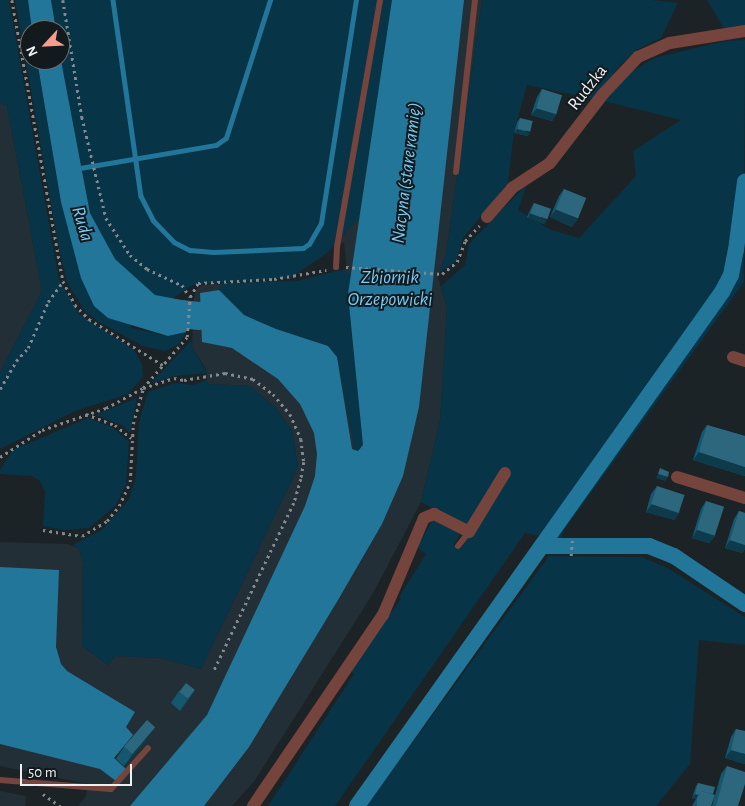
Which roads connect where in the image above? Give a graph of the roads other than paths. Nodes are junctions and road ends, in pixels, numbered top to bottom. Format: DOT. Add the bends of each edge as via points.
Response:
graph roads {
  1 [pos="380,0"];
  2 [pos="475,0"];
  3 [pos="745,31"];
  4 [pos="456,172"];
  5 [pos="487,217"];
  6 [pos="336,267"];
  7 [pos="505,473"];
  8 [pos="677,477"];
  9 [pos="745,498"];
  10 [pos="469,532"];
  11 [pos="458,546"];
  12 [pos="148,748"];
  13 [pos="0,780"];
  14 [pos="253,806"];
  1 -- 6 [label="lane"];
  2 -- 4 [label="lane"];
  3 -- 5 [label="street, Rudzka" via="677,41 638,57 608,88 550,163 512,188"];
  7 -- 10 [label="street"];
  8 -- 9 [label="street"];
  10 -- 11 [label="lane"];
  10 -- 14 [label="street" via="434,514 424,518 383,614"];
  12 -- 13 [label="lane" via="111,789"];
}
